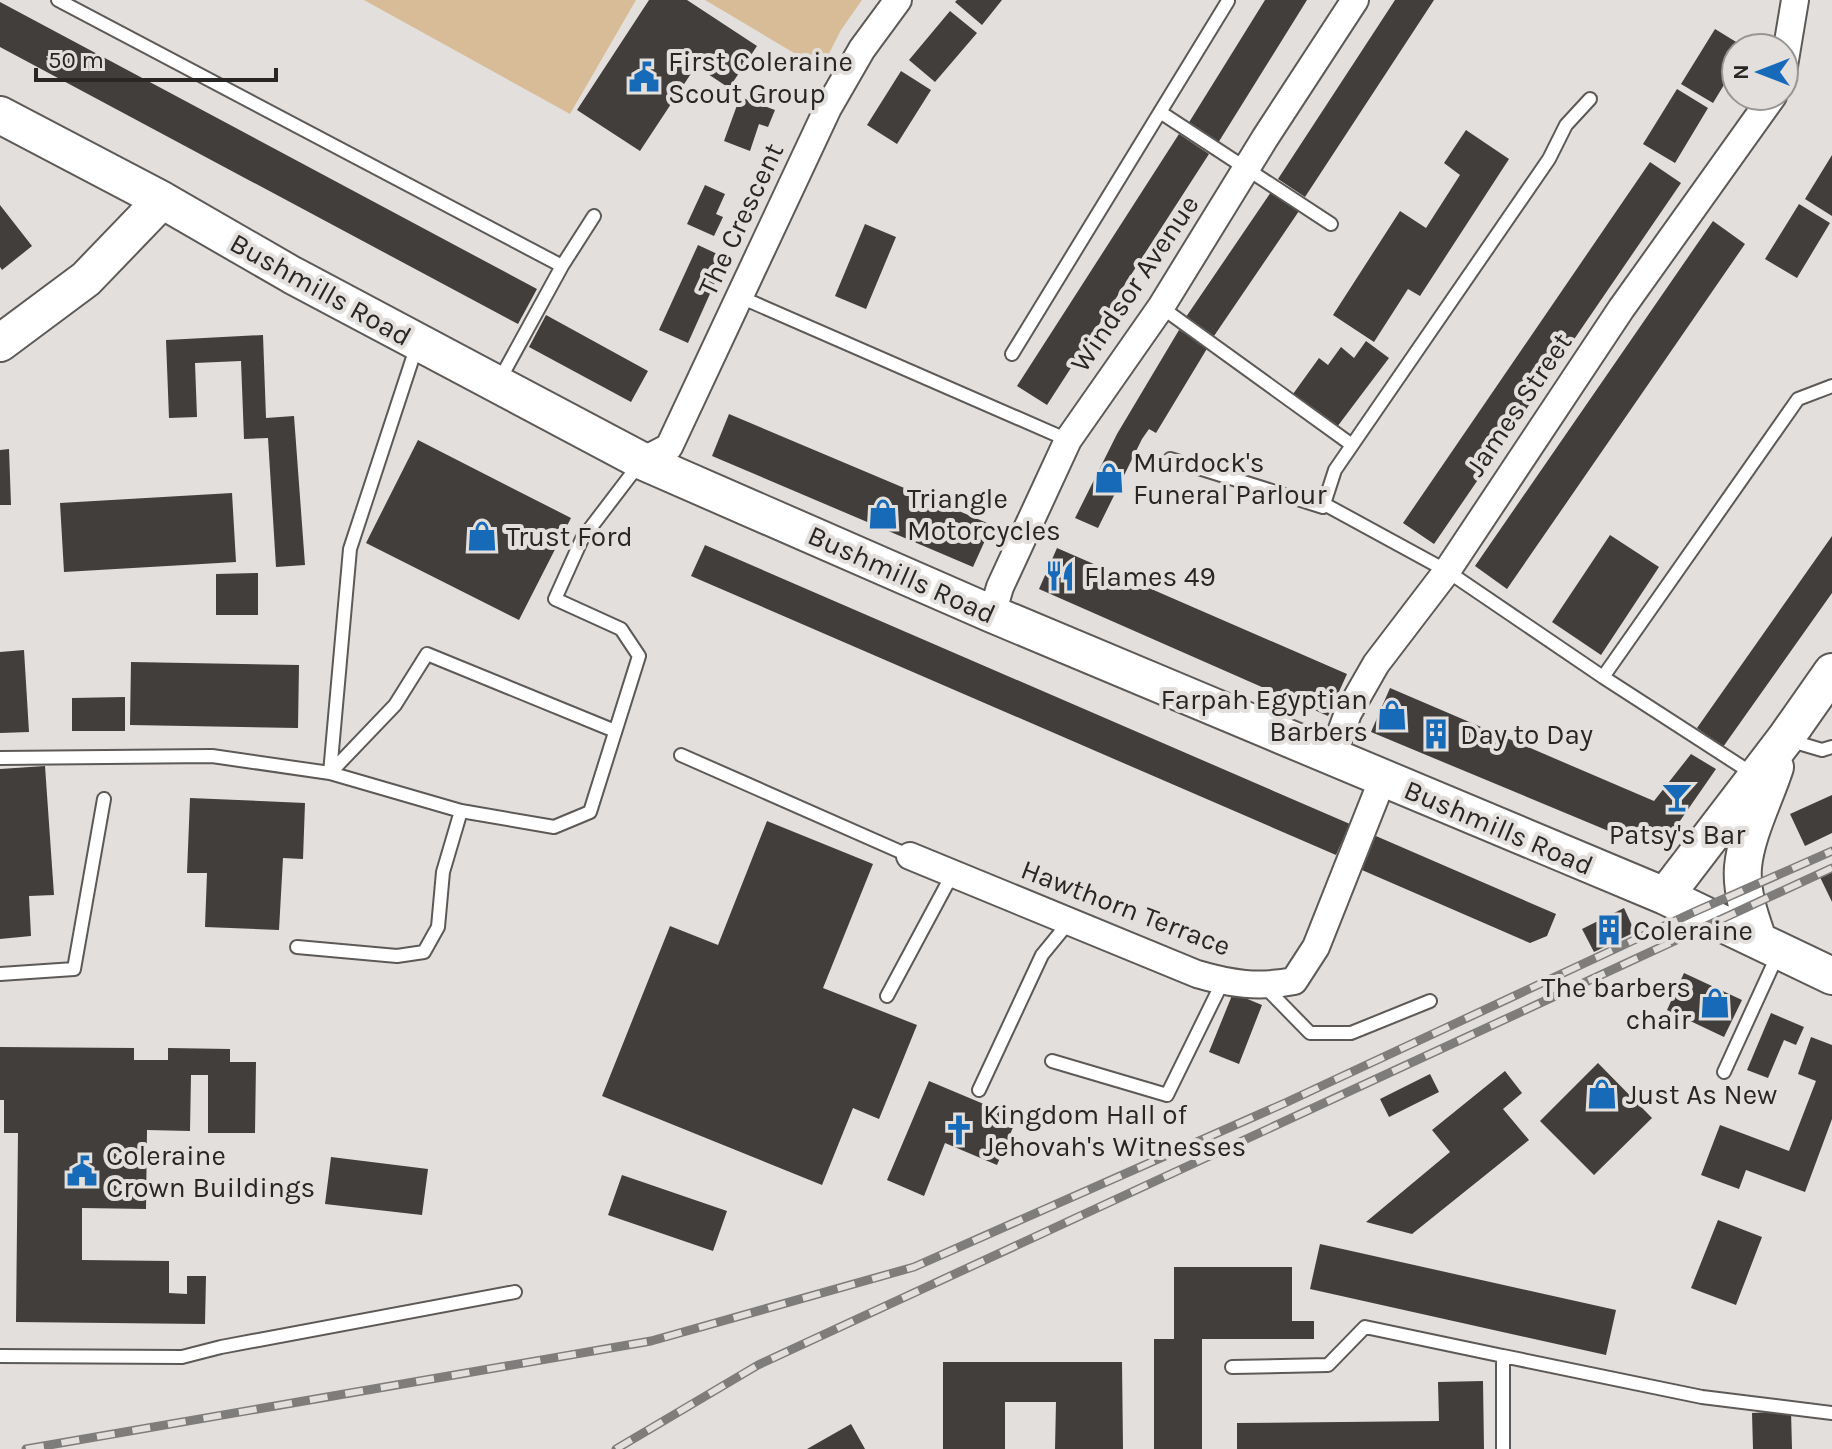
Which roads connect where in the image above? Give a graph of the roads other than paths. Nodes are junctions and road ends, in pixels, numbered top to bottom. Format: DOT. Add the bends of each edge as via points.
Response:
graph roads {
  1 [pos="58,0"];
  2 [pos="898,0"];
  3 [pos="1355,0"];
  4 [pos="1795,0"];
  5 [pos="1228,1"];
  6 [pos="1790,32"];
  7 [pos="1590,99"];
  8 [pos="1160,112"];
  9 [pos="1762,112"];
  10 [pos="0,115"];
  11 [pos="1247,169"];
  12 [pos="162,200"];
  13 [pos="594,216"];
  14 [pos="1331,224"];
  15 [pos="562,266"];
  16 [pos="738,296"];
  17 [pos="1161,307"];
  18 [pos="418,342"];
  19 [pos="0,343"];
  20 [pos="1012,354"];
  21 [pos="497,384"];
  22 [pos="1832,386"];
  23 [pos="1068,440"];
  24 [pos="1352,445"];
  25 [pos="1170,459"];
  26 [pos="642,461"];
  27 [pos="1323,507"];
  28 [pos="1447,571"];
  29 [pos="992,614"];
  30 [pos="1832,672"];
  31 [pos="1603,677"];
  32 [pos="615,731"];
  33 [pos="1785,739"];
  34 [pos="1832,747"];
  35 [pos="681,755"];
  36 [pos="1332,757"];
  37 [pos="0,758"];
  38 [pos="330,773"];
  39 [pos="1755,776"];
  40 [pos="1383,778"];
  41 [pos="104,799"];
  42 [pos="461,811"];
  43 [pos="910,856"];
  44 [pos="953,873"];
  45 [pos="1665,896"];
  46 [pos="1069,922"];
  47 [pos="1768,946"];
  48 [pos="297,947"];
  49 [pos="0,974"];
  50 [pos="1832,976"];
  51 [pos="1223,981"];
  52 [pos="1265,987"];
  53 [pos="887,996"];
  54 [pos="1430,1001"];
  55 [pos="1052,1061"];
  56 [pos="1724,1072"];
  57 [pos="979,1090"];
  58 [pos="515,1292"];
  59 [pos="0,1356"];
  60 [pos="1503,1356"];
  61 [pos="1232,1367"];
  62 [pos="1832,1413"];
  63 [pos="1503,1449"];
  1 -- 15 [label="lane"];
  2 -- 16 [label="street, The Crescent" via="828,108"];
  3 -- 11 [label="street, Windsor Avenue"];
  4 -- 6 [label="street"];
  5 -- 8 [label="lane"];
  7 -- 24 [label="lane" via="1566,125 1549,159"];
  8 -- 11 [label="lane"];
  8 -- 20 [label="lane"];
  9 -- 28 [label="street, James Street" via="1621,309"];
  10 -- 12 [label="main road, Bushmills Road"];
  11 -- 14 [label="lane"];
  11 -- 17 [label="street, Windsor Avenue"];
  12 -- 18 [label="main road, Bushmills Road"];
  12 -- 19 [label="main road" via="86,279"];
  13 -- 15 [label="lane"];
  15 -- 21 [label="lane"];
  16 -- 23 [label="lane"];
  16 -- 26 [label="street, The Crescent" via="669,447"];
  17 -- 23 [label="street, Windsor Avenue"];
  17 -- 24 [label="lane"];
  18 -- 21 [label="main road, Bushmills Road"];
  18 -- 38 [label="lane" via="350,549"];
  21 -- 26 [label="main road, Bushmills Road"];
  22 -- 31 [label="lane" via="1798,399"];
  23 -- 29 [label="street, Windsor Avenue"];
  24 -- 27 [label="lane" via="1335,470"];
  25 -- 27 [label="lane"];
  26 -- 29 [label="main road, Bushmills Road"];
  26 -- 32 [label="lane" via="582,539 555,599 621,629 639,656"];
  27 -- 28 [label="lane"];
  28 -- 31 [label="lane"];
  28 -- 36 [label="street, James Street" via="1376,664 1348,713"];
  29 -- 36 [label="main road, Bushmills Road"];
  30 -- 33 [label="main road"];
  31 -- 39 [label="lane"];
  32 -- 38 [label="lane" via="427,654 395,705"];
  32 -- 42 [label="lane" via="590,812 554,827"];
  33 -- 34 [label="lane" via="1808,748"];
  33 -- 39 [label="main road"];
  33 -- 47 [label="main road" via="1743,867 1747,907"];
  35 -- 43 [label="lane"];
  36 -- 40 [label="main road, Bushmills Road"];
  37 -- 38 [label="lane" via="212,756"];
  38 -- 42 [label="lane"];
  39 -- 45 [label="main road"];
  40 -- 45 [label="main road, Bushmills Road"];
  40 -- 52 [label="street" via="1316,947 1294,981"];
  41 -- 49 [label="lane" via="74,969"];
  42 -- 48 [label="lane" via="443,872 438,927 424,952 397,956"];
  43 -- 44 [label="street, Hawthorn Terrace"];
  44 -- 46 [label="street, Hawthorn Terrace"];
  44 -- 53 [label="lane"];
  45 -- 47 [label="main road, Bushmills Road"];
  46 -- 51 [label="street, Hawthorn Terrace"];
  46 -- 57 [label="lane" via="1042,955"];
  47 -- 50 [label="main road, Bushmills Road"];
  47 -- 56 [label="lane"];
  51 -- 52 [label="street, Hawthorn Terrace"];
  51 -- 55 [label="lane" via="1167,1095"];
  52 -- 54 [label="lane" via="1310,1033 1351,1033"];
  58 -- 59 [label="lane" via="182,1357"];
  60 -- 61 [label="lane" via="1365,1327 1328,1365"];
  60 -- 62 [label="lane" via="1702,1397"];
  60 -- 63 [label="lane"];
}
